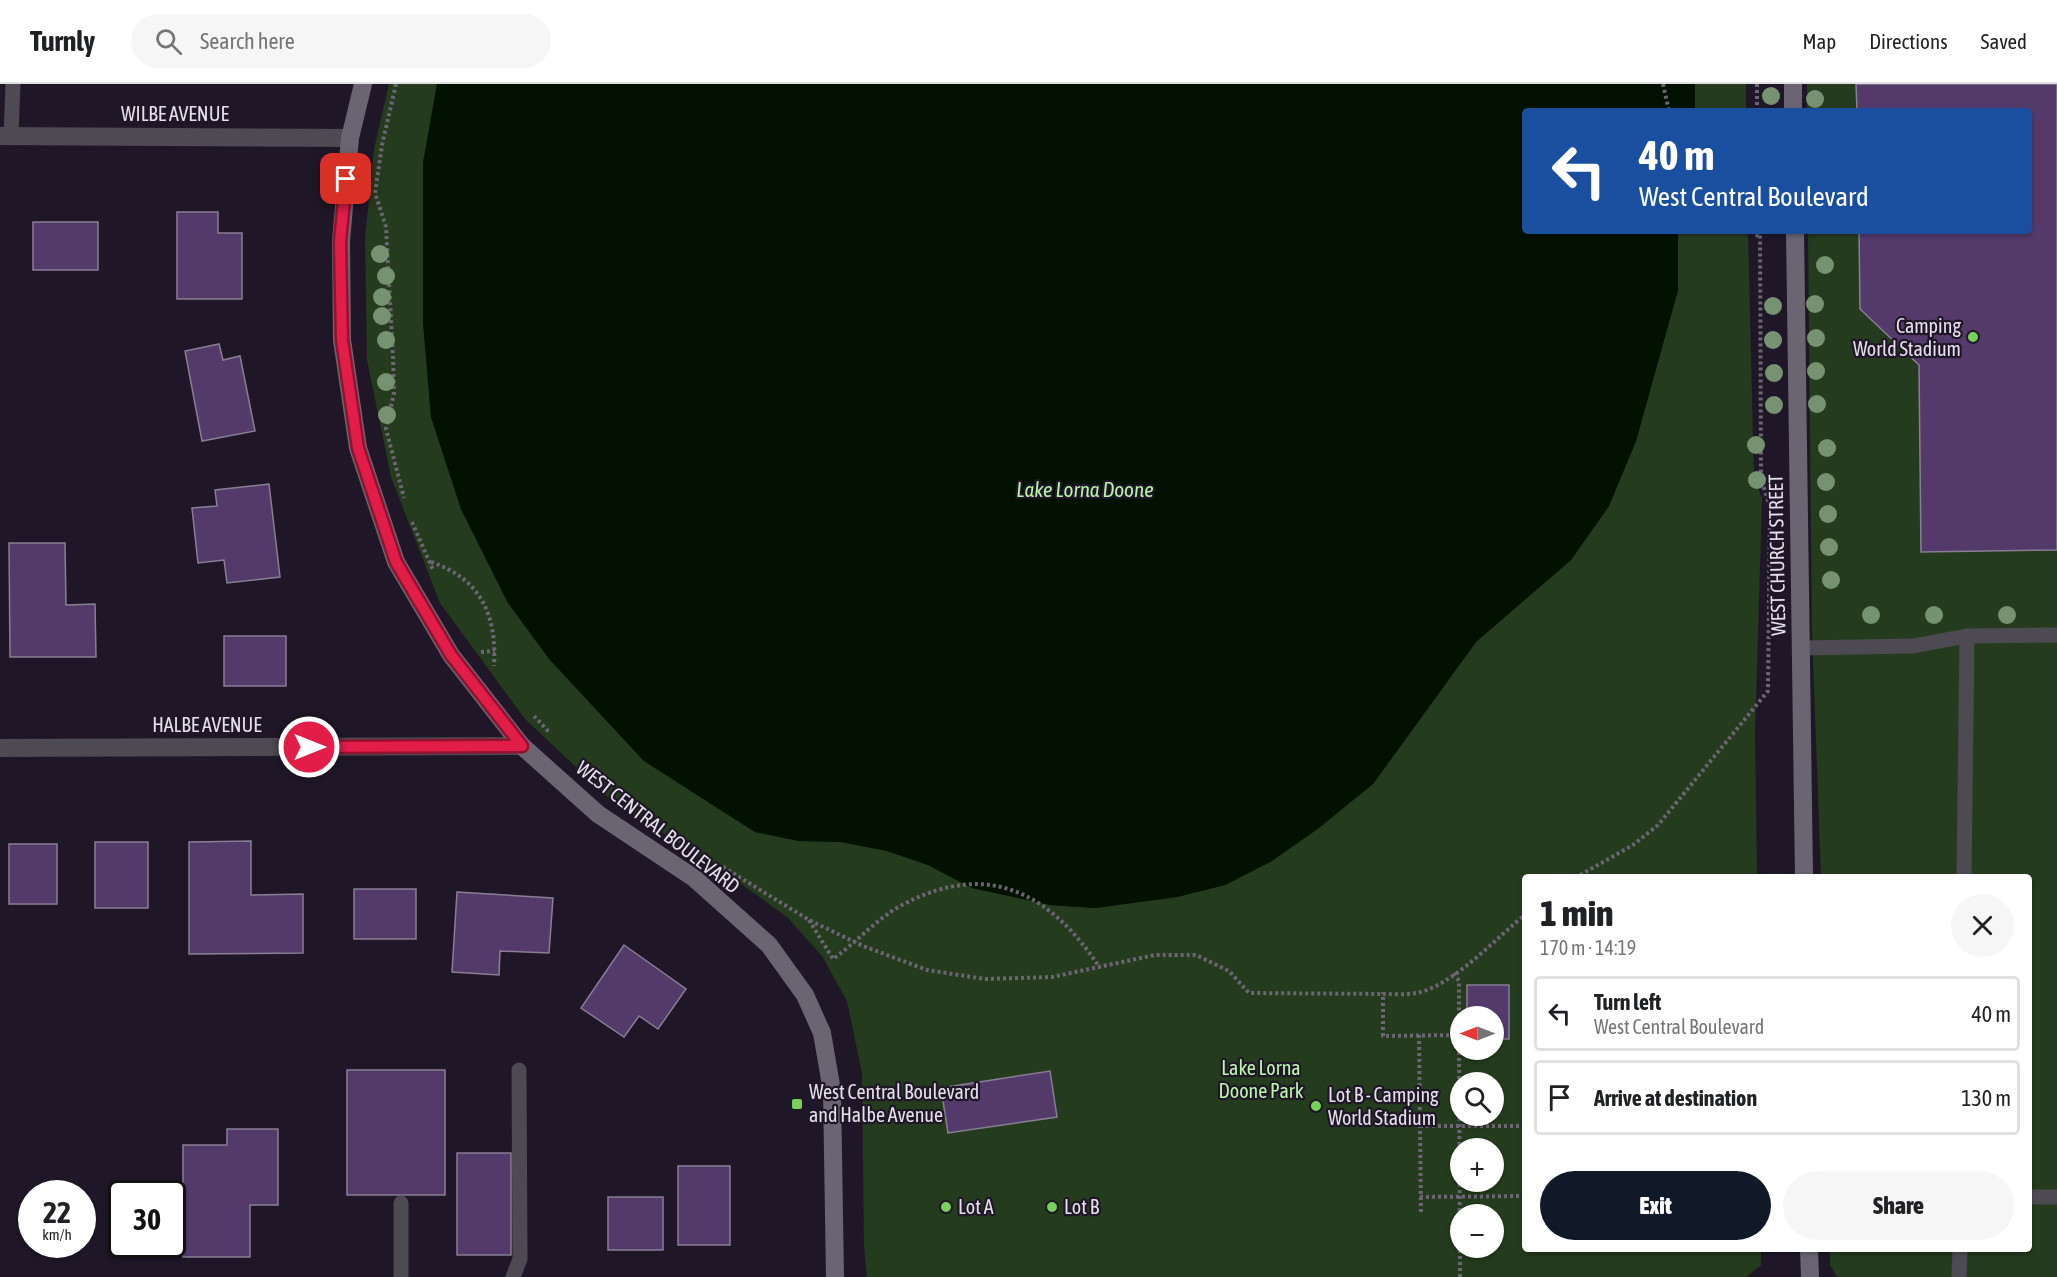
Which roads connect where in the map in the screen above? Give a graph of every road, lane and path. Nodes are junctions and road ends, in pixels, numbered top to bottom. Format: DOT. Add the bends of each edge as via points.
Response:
graph roads {
  1 [pos="14,84"];
  2 [pos="363,84"];
  3 [pos="396,84"];
  4 [pos="1663,84"];
  5 [pos="1757,84"];
  6 [pos="1793,84"];
  7 [pos="1669,108"];
  8 [pos="1757,108"];
  9 [pos="1793,108"];
  10 [pos="6,136"];
  11 [pos="350,138"];
  12 [pos="1755,234"];
  13 [pos="1760,234"];
  14 [pos="1795,234"];
  15 [pos="1760,238"];
  16 [pos="405,502"];
  17 [pos="408,513"];
  18 [pos="430,562"];
  19 [pos="435,573"];
  20 [pos="2057,635"];
  21 [pos="1967,636"];
  22 [pos="477,642"];
  23 [pos="1801,648"];
  24 [pos="494,666"];
  25 [pos="499,674"];
  26 [pos="532,714"];
  27 [pos="554,738"];
  28 [pos="522,746"];
  29 [pos="0,748"];
  30 [pos="718,864"];
  31 [pos="1582,874"];
  32 [pos="1804,874"];
  33 [pos="1964,874"];
  34 [pos="1522,918"];
  35 [pos="809,920"];
  36 [pos="856,942"];
  37 [pos="1100,968"];
  38 [pos="1454,973"];
  39 [pos="1383,994"];
  40 [pos="1459,1006"];
  41 [pos="1419,1035"];
  42 [pos="1450,1035"];
  43 [pos="519,1070"];
  44 [pos="1420,1126"];
  45 [pos="1450,1126"];
  46 [pos="1460,1126"];
  47 [pos="1504,1126"];
  48 [pos="1522,1126"];
  49 [pos="1460,1196"];
  50 [pos="1522,1196"];
  51 [pos="1420,1197"];
  52 [pos="2032,1197"];
  53 [pos="2057,1197"];
  54 [pos="401,1203"];
  55 [pos="1421,1214"];
  56 [pos="1809,1252"];
  57 [pos="1960,1252"];
  58 [pos="401,1277"];
  59 [pos="513,1277"];
  60 [pos="835,1277"];
  61 [pos="1460,1277"];
  62 [pos="1810,1277"];
  63 [pos="1959,1277"];
  1 -- 10 [label="lane"];
  2 -- 11 [label="street, WEST CENTRAL BOULEVARD"];
  3 -- 16 [label="path" via="375,194 386,227 393,357 394,393 386,429"];
  4 -- 7 [label="path"];
  5 -- 8 [label="path"];
  6 -- 9 [label="street"];
  10 -- 11 [label="street, WILBE AVENUE"];
  11 -- 28 [label="street, WEST CENTRAL BOULEVARD" via="340,242 342,340 358,448 396,562 451,655"];
  12 -- 15 [label="path"];
  13 -- 15 [label="path"];
  14 -- 23 [label="street, WEST CHURCH STREET"];
  15 -- 31 [label="path" via="1761,478 1770,507 1768,691 1658,825 1633,845"];
  17 -- 18 [label="path"];
  18 -- 19 [label="path"];
  18 -- 24 [label="path" via="462,576 475,589 494,628"];
  20 -- 21 [label="lane"];
  21 -- 23 [label="lane" via="1913,646"];
  21 -- 33 [label="lane"];
  22 -- 24 [label="path"];
  23 -- 32 [label="street, WEST CHURCH STREET"];
  24 -- 25 [label="path"];
  26 -- 27 [label="path"];
  28 -- 29 [label="street, HALBE AVENUE"];
  28 -- 60 [label="street, WEST CENTRAL BOULEVARD" via="598,814 694,878 769,945 805,995 822,1033 832,1091"];
  30 -- 35 [label="path"];
  34 -- 38 [label="path"];
  35 -- 36 [label="path"];
  35 -- 36 [label="path" via="833,959"];
  36 -- 37 [label="path" via="927,970 985,979 1052,977"];
  36 -- 37 [label="path" via="904,903 936,890 955,885 1002,886 1051,910 1075,933"];
  37 -- 39 [label="path" via="1155,955 1196,955 1229,971 1249,993"];
  38 -- 39 [label="path" via="1434,988"];
  38 -- 40 [label="path" via="1459,981"];
  39 -- 41 [label="path" via="1383,1036"];
  41 -- 42 [label="path"];
  41 -- 44 [label="path"];
  43 -- 59 [label="lane" via="520,1259"];
  44 -- 45 [label="path"];
  44 -- 51 [label="path"];
  46 -- 49 [label="path"];
  47 -- 48 [label="path"];
  49 -- 50 [label="path"];
  49 -- 51 [label="path"];
  49 -- 61 [label="path"];
  51 -- 55 [label="path"];
  52 -- 53 [label="lane"];
  54 -- 58 [label="lane"];
  56 -- 62 [label="street"];
  57 -- 63 [label="lane"];
}
